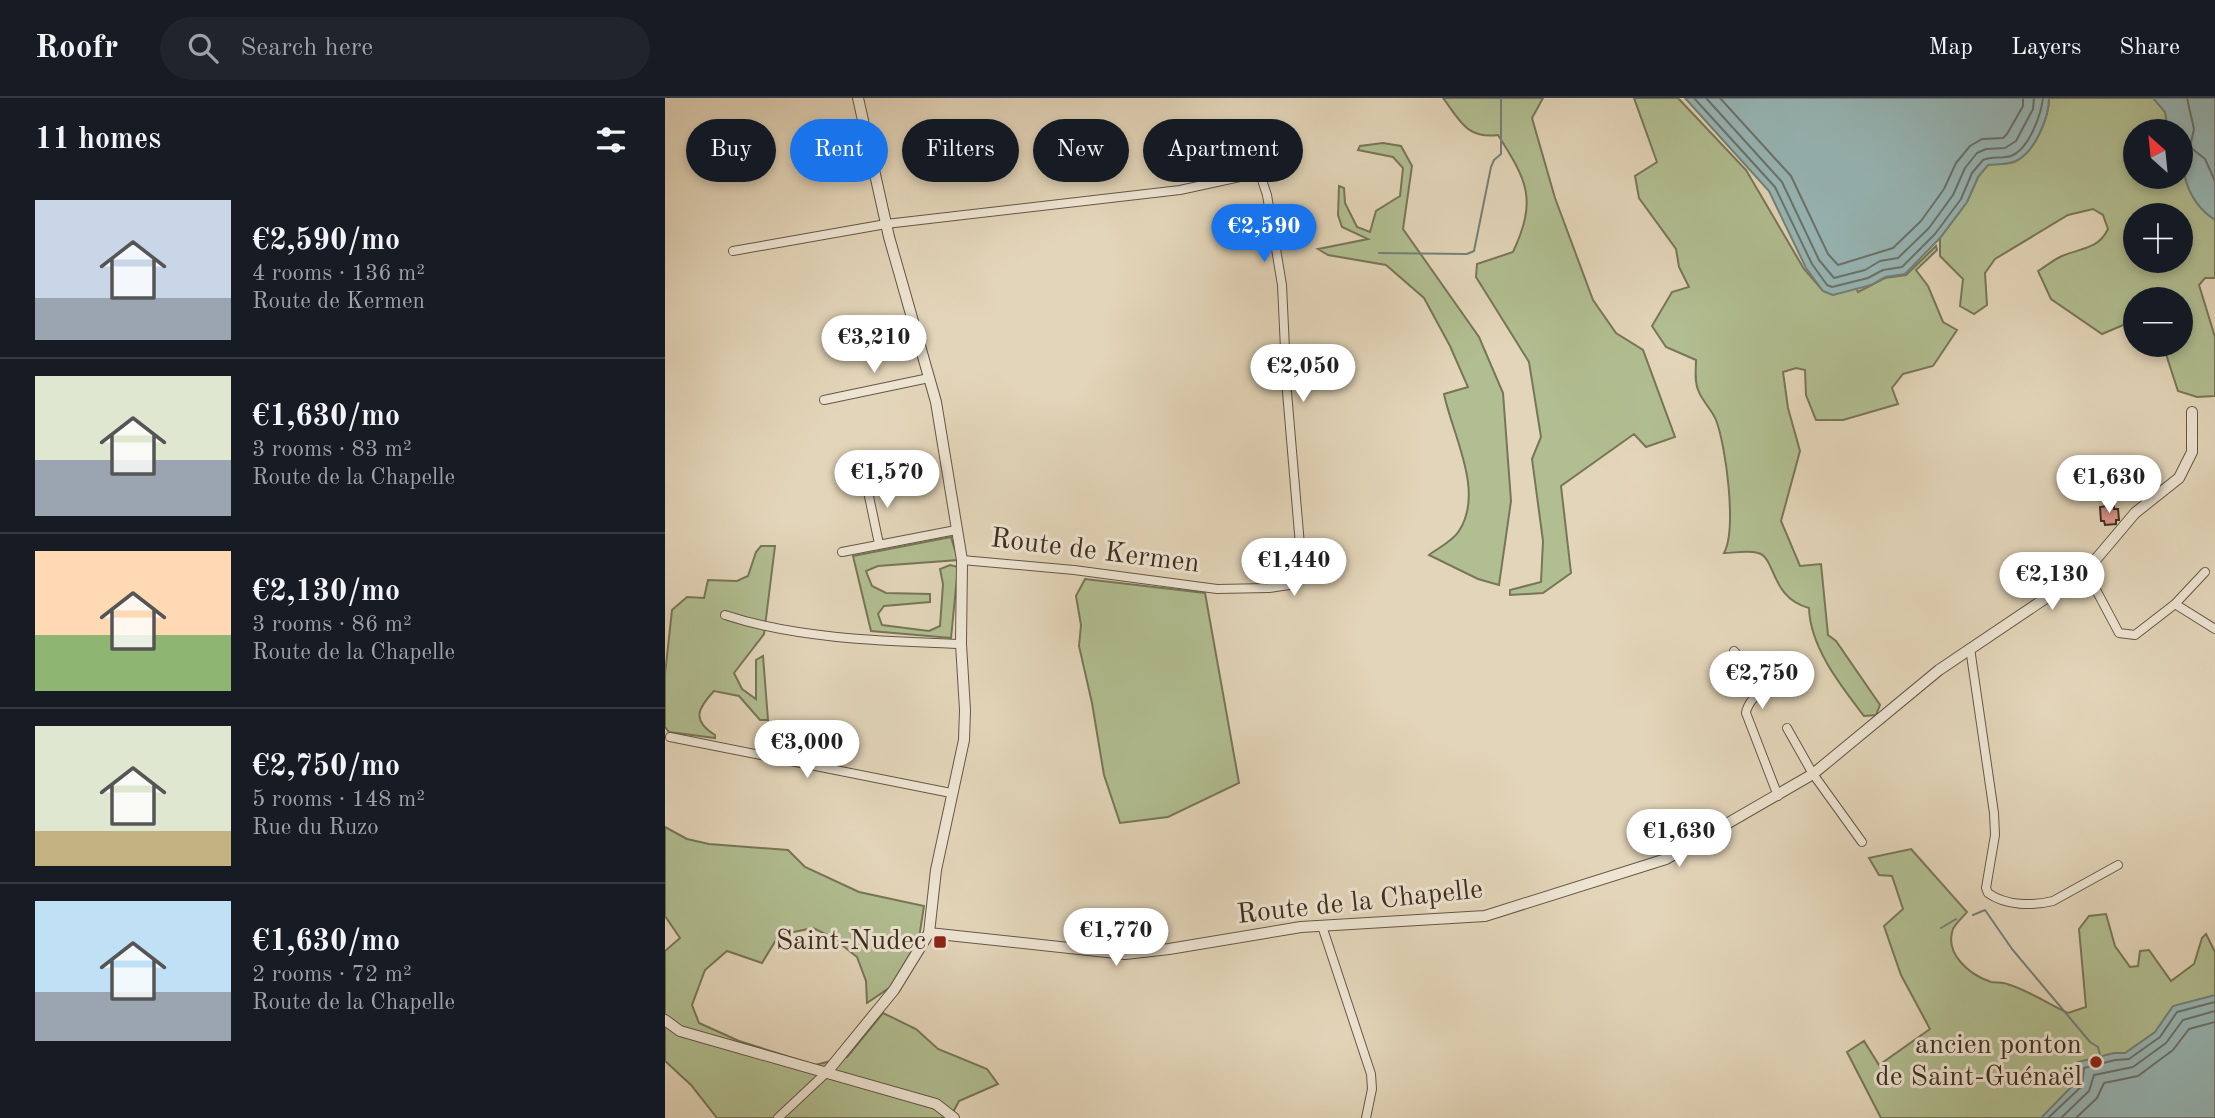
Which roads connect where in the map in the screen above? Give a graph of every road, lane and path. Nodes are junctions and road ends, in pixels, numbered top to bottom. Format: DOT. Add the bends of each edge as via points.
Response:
graph roads {
  1 [pos="858,98"];
  2 [pos="886,225"];
  3 [pos="733,251"];
  4 [pos="929,378"];
  5 [pos="824,400"];
  6 [pos="2192,412"];
  7 [pos="866,482"];
  8 [pos="956,530"];
  9 [pos="879,544"];
  10 [pos="842,552"];
  11 [pos="962,560"];
  12 [pos="2086,571"];
  13 [pos="2205,572"];
  14 [pos="2175,604"];
  15 [pos="725,615"];
  16 [pos="2214,627"];
  17 [pos="961,644"];
  18 [pos="1970,648"];
  19 [pos="1734,651"];
  20 [pos="1787,728"];
  21 [pos="670,737"];
  22 [pos="1812,774"];
  23 [pos="951,793"];
  24 [pos="1778,796"];
  25 [pos="1862,842"];
  26 [pos="2118,865"];
  27 [pos="1322,926"];
  28 [pos="929,933"];
  29 [pos="665,1020"];
  30 [pos="827,1072"];
  31 [pos="778,1118"];
  32 [pos="954,1118"];
  33 [pos="1366,1118"];
  1 -- 2 [label="street"];
  2 -- 3 [label="street"];
  2 -- 4 [label="street"];
  2 -- 11 [label="street, Route de Kermen" via="1180,190 1248,176 1261,177 1267,195 1282,285 1300,572 1289,584 1217,589"];
  4 -- 5 [label="street"];
  4 -- 8 [label="street"];
  6 -- 12 [label="street, Route de la Chapelle" via="2192,452 2179,478 2135,513"];
  7 -- 9 [label="street"];
  8 -- 9 [label="street"];
  8 -- 11 [label="street"];
  9 -- 10 [label="street"];
  11 -- 17 [label="street"];
  12 -- 14 [label="street" via="2119,633 2135,635"];
  12 -- 18 [label="street, Route de la Chapelle"];
  13 -- 14 [label="street"];
  14 -- 16 [label="street"];
  15 -- 17 [label="street" via="760,626"];
  17 -- 23 [label="street" via="964,740"];
  18 -- 22 [label="street, Route de la Chapelle"];
  18 -- 26 [label="street" via="1994,813 1988,893 2015,903 2044,904"];
  19 -- 24 [label="street" via="1762,683 1746,713"];
  20 -- 22 [label="street"];
  21 -- 23 [label="street"];
  22 -- 24 [label="street, Route de la Chapelle"];
  22 -- 25 [label="street"];
  23 -- 28 [label="street"];
  24 -- 27 [label="street, Route de la Chapelle" via="1666,859 1485,916"];
  27 -- 28 [label="street, Route de la Chapelle" via="1125,954"];
  27 -- 33 [label="street" via="1371,1074"];
  28 -- 30 [label="street" via="894,990"];
  29 -- 30 [label="street" via="680,1031"];
  30 -- 31 [label="street"];
  30 -- 32 [label="street" via="936,1104"];
}
